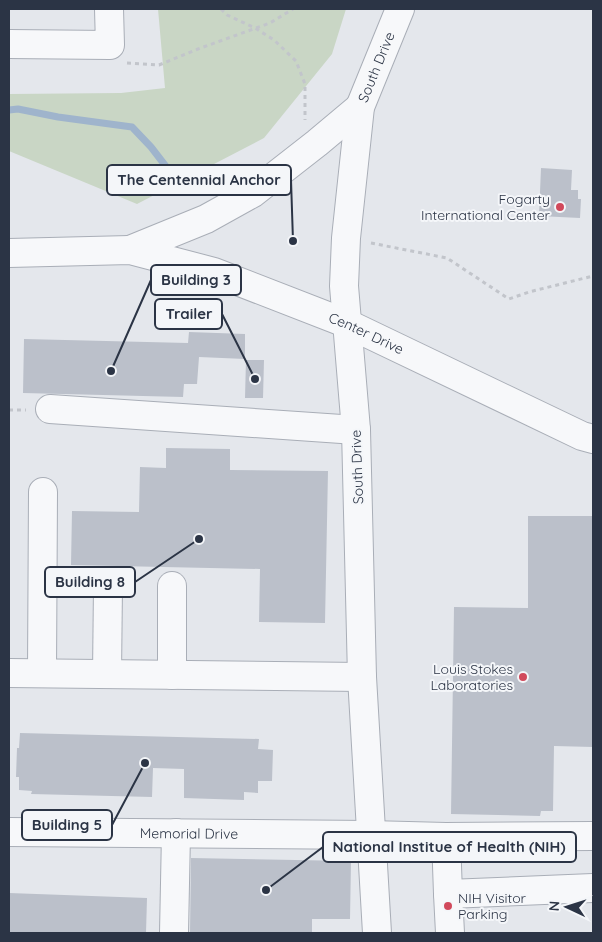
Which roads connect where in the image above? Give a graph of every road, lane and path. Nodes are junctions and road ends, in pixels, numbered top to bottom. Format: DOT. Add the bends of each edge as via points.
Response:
graph roads {
  1 [pos="109,9"];
  2 [pos="220,9"];
  3 [pos="293,9"];
  4 [pos="400,9"];
  5 [pos="255,28"];
  6 [pos="9,44"];
  7 [pos="122,62"];
  8 [pos="360,107"];
  9 [pos="317,143"];
  10 [pos="346,238"];
  11 [pos="130,250"];
  12 [pos="9,253"];
  13 [pos="593,276"];
  14 [pos="348,324"];
  15 [pos="50,409"];
  16 [pos="356,430"];
  17 [pos="593,439"];
  18 [pos="44,492"];
  19 [pos="108,586"];
  20 [pos="172,586"];
  21 [pos="9,673"];
  22 [pos="42,673"];
  23 [pos="107,674"];
  24 [pos="172,675"];
  25 [pos="362,677"];
  26 [pos="9,832"];
  27 [pos="176,834"];
  28 [pos="370,835"];
  29 [pos="593,836"];
  30 [pos="446,837"];
  31 [pos="593,888"];
  32 [pos="448,894"];
  33 [pos="174,933"];
  34 [pos="377,933"];
  35 [pos="450,933"];
  1 -- 6 [label="street" via="110,45"];
  2 -- 5 [label="path"];
  3 -- 5 [label="path"];
  4 -- 8 [label="street, South Drive"];
  5 -- 7 [label="path" via="159,65"];
  5 -- 9 [label="path" via="274,40 296,61 305,84 305,128"];
  8 -- 9 [label="street, Center Drive"];
  8 -- 10 [label="street, South Drive"];
  9 -- 11 [label="street, Center Drive" via="253,193 206,219"];
  10 -- 13 [label="path" via="447,258 509,299"];
  10 -- 14 [label="street, South Drive" via="344,286"];
  11 -- 12 [label="street, Center Drive"];
  11 -- 14 [label="street, Center Drive" via="214,272"];
  14 -- 16 [label="street, South Drive"];
  14 -- 17 [label="street, Center Drive"];
  15 -- 16 [label="street"];
  16 -- 25 [label="street, South Drive"];
  18 -- 22 [label="street"];
  19 -- 23 [label="street"];
  20 -- 24 [label="street"];
  21 -- 22 [label="street"];
  22 -- 23 [label="street"];
  23 -- 24 [label="street"];
  24 -- 25 [label="street"];
  25 -- 28 [label="street, South Drive"];
  26 -- 27 [label="street, Memorial Drive"];
  27 -- 28 [label="street, Memorial Drive"];
  27 -- 33 [label="street"];
  28 -- 30 [label="street, Memorial Drive"];
  28 -- 34 [label="street, South Drive"];
  29 -- 30 [label="street, Memorial Drive"];
  30 -- 32 [label="street"];
  31 -- 32 [label="street"];
  32 -- 35 [label="street"];
}
